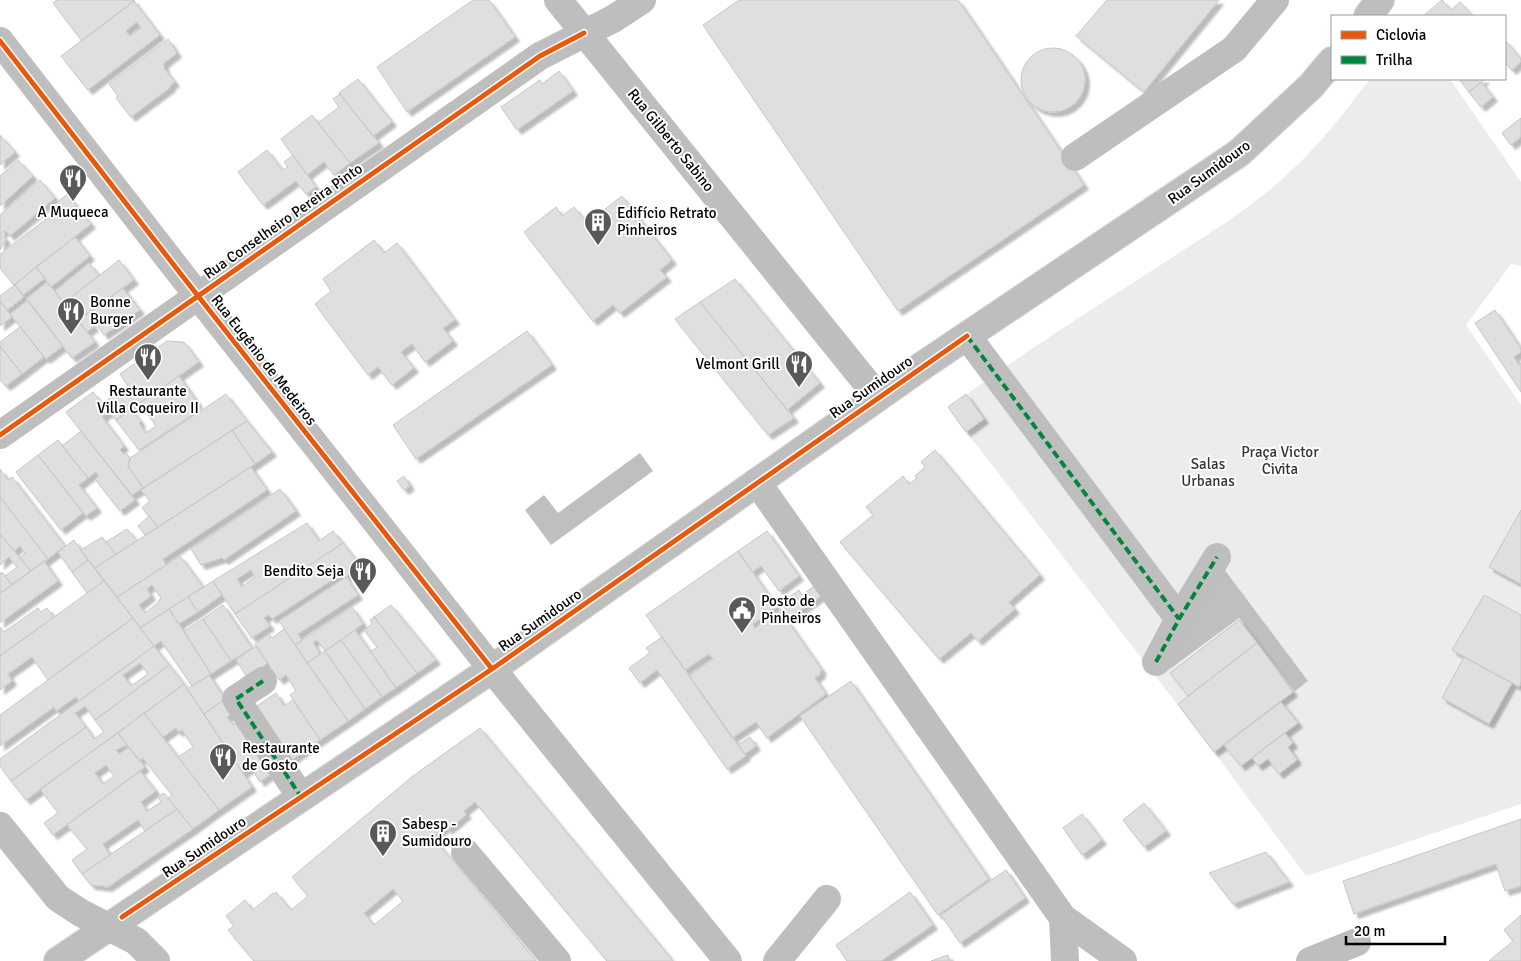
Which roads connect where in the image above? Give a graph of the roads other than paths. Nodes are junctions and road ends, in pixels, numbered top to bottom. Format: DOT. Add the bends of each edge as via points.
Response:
graph roads {
  1 [pos="558,0"];
  2 [pos="642,0"];
  3 [pos="1274,0"];
  4 [pos="1380,0"];
  5 [pos="1369,15"];
  6 [pos="584,34"];
  7 [pos="0,41"];
  8 [pos="1331,62"];
  9 [pos="1075,157"];
  10 [pos="198,296"];
  11 [pos="967,336"];
  12 [pos="878,397"];
  13 [pos="0,435"];
  14 [pos="757,482"];
  15 [pos="1217,557"];
  16 [pos="1179,619"];
  17 [pos="1156,662"];
  18 [pos="492,669"];
  19 [pos="263,681"];
  20 [pos="301,797"];
  21 [pos="0,826"];
  22 [pos="465,852"];
  23 [pos="827,899"];
  24 [pos="1063,918"];
  25 [pos="108,927"];
  26 [pos="1357,942"];
  27 [pos="58,961"];
  28 [pos="156,961"];
  29 [pos="557,961"];
  30 [pos="728,961"];
  31 [pos="778,961"];
  32 [pos="1064,961"];
  33 [pos="1124,961"];
  34 [pos="1310,961"];
  1 -- 6 [label="street, Rua Gilberto Sabino"];
  2 -- 6 [label="street, Rua Conselheiro Pereira Pinto"];
  3 -- 9 [label="street" via="1234,49"];
  4 -- 5 [label="street"];
  6 -- 10 [label="street, Rua Conselheiro Pereira Pinto" via="540,56"];
  6 -- 12 [label="street, Rua Gilberto Sabino"];
  7 -- 10 [label="street, Rua Eugênio de Medeiros"];
  8 -- 11 [label="street, Rua Sumidouro" via="1239,154"];
  10 -- 13 [label="street, Rua Conselheiro Pereira Pinto"];
  10 -- 18 [label="street, Rua Eugênio de Medeiros"];
  11 -- 12 [label="street, Rua Sumidouro"];
  11 -- 16 [label="street"];
  12 -- 14 [label="street, Rua Sumidouro"];
  14 -- 18 [label="street, Rua Sumidouro"];
  14 -- 24 [label="street"];
  15 -- 16 [label="street"];
  16 -- 17 [label="street"];
  18 -- 20 [label="street, Rua Sumidouro"];
  18 -- 30 [label="street, Rua Eugênio de Medeiros"];
  19 -- 20 [label="street" via="236,699"];
  20 -- 25 [label="street, Rua Sumidouro"];
  21 -- 25 [label="street" via="58,898"];
  22 -- 29 [label="street"];
  23 -- 31 [label="street"];
  24 -- 32 [label="street"];
  24 -- 33 [label="street"];
  25 -- 27 [label="street, Rua Sumidouro"];
  25 -- 28 [label="street" via="136,941"];
  26 -- 34 [label="street"];
}
